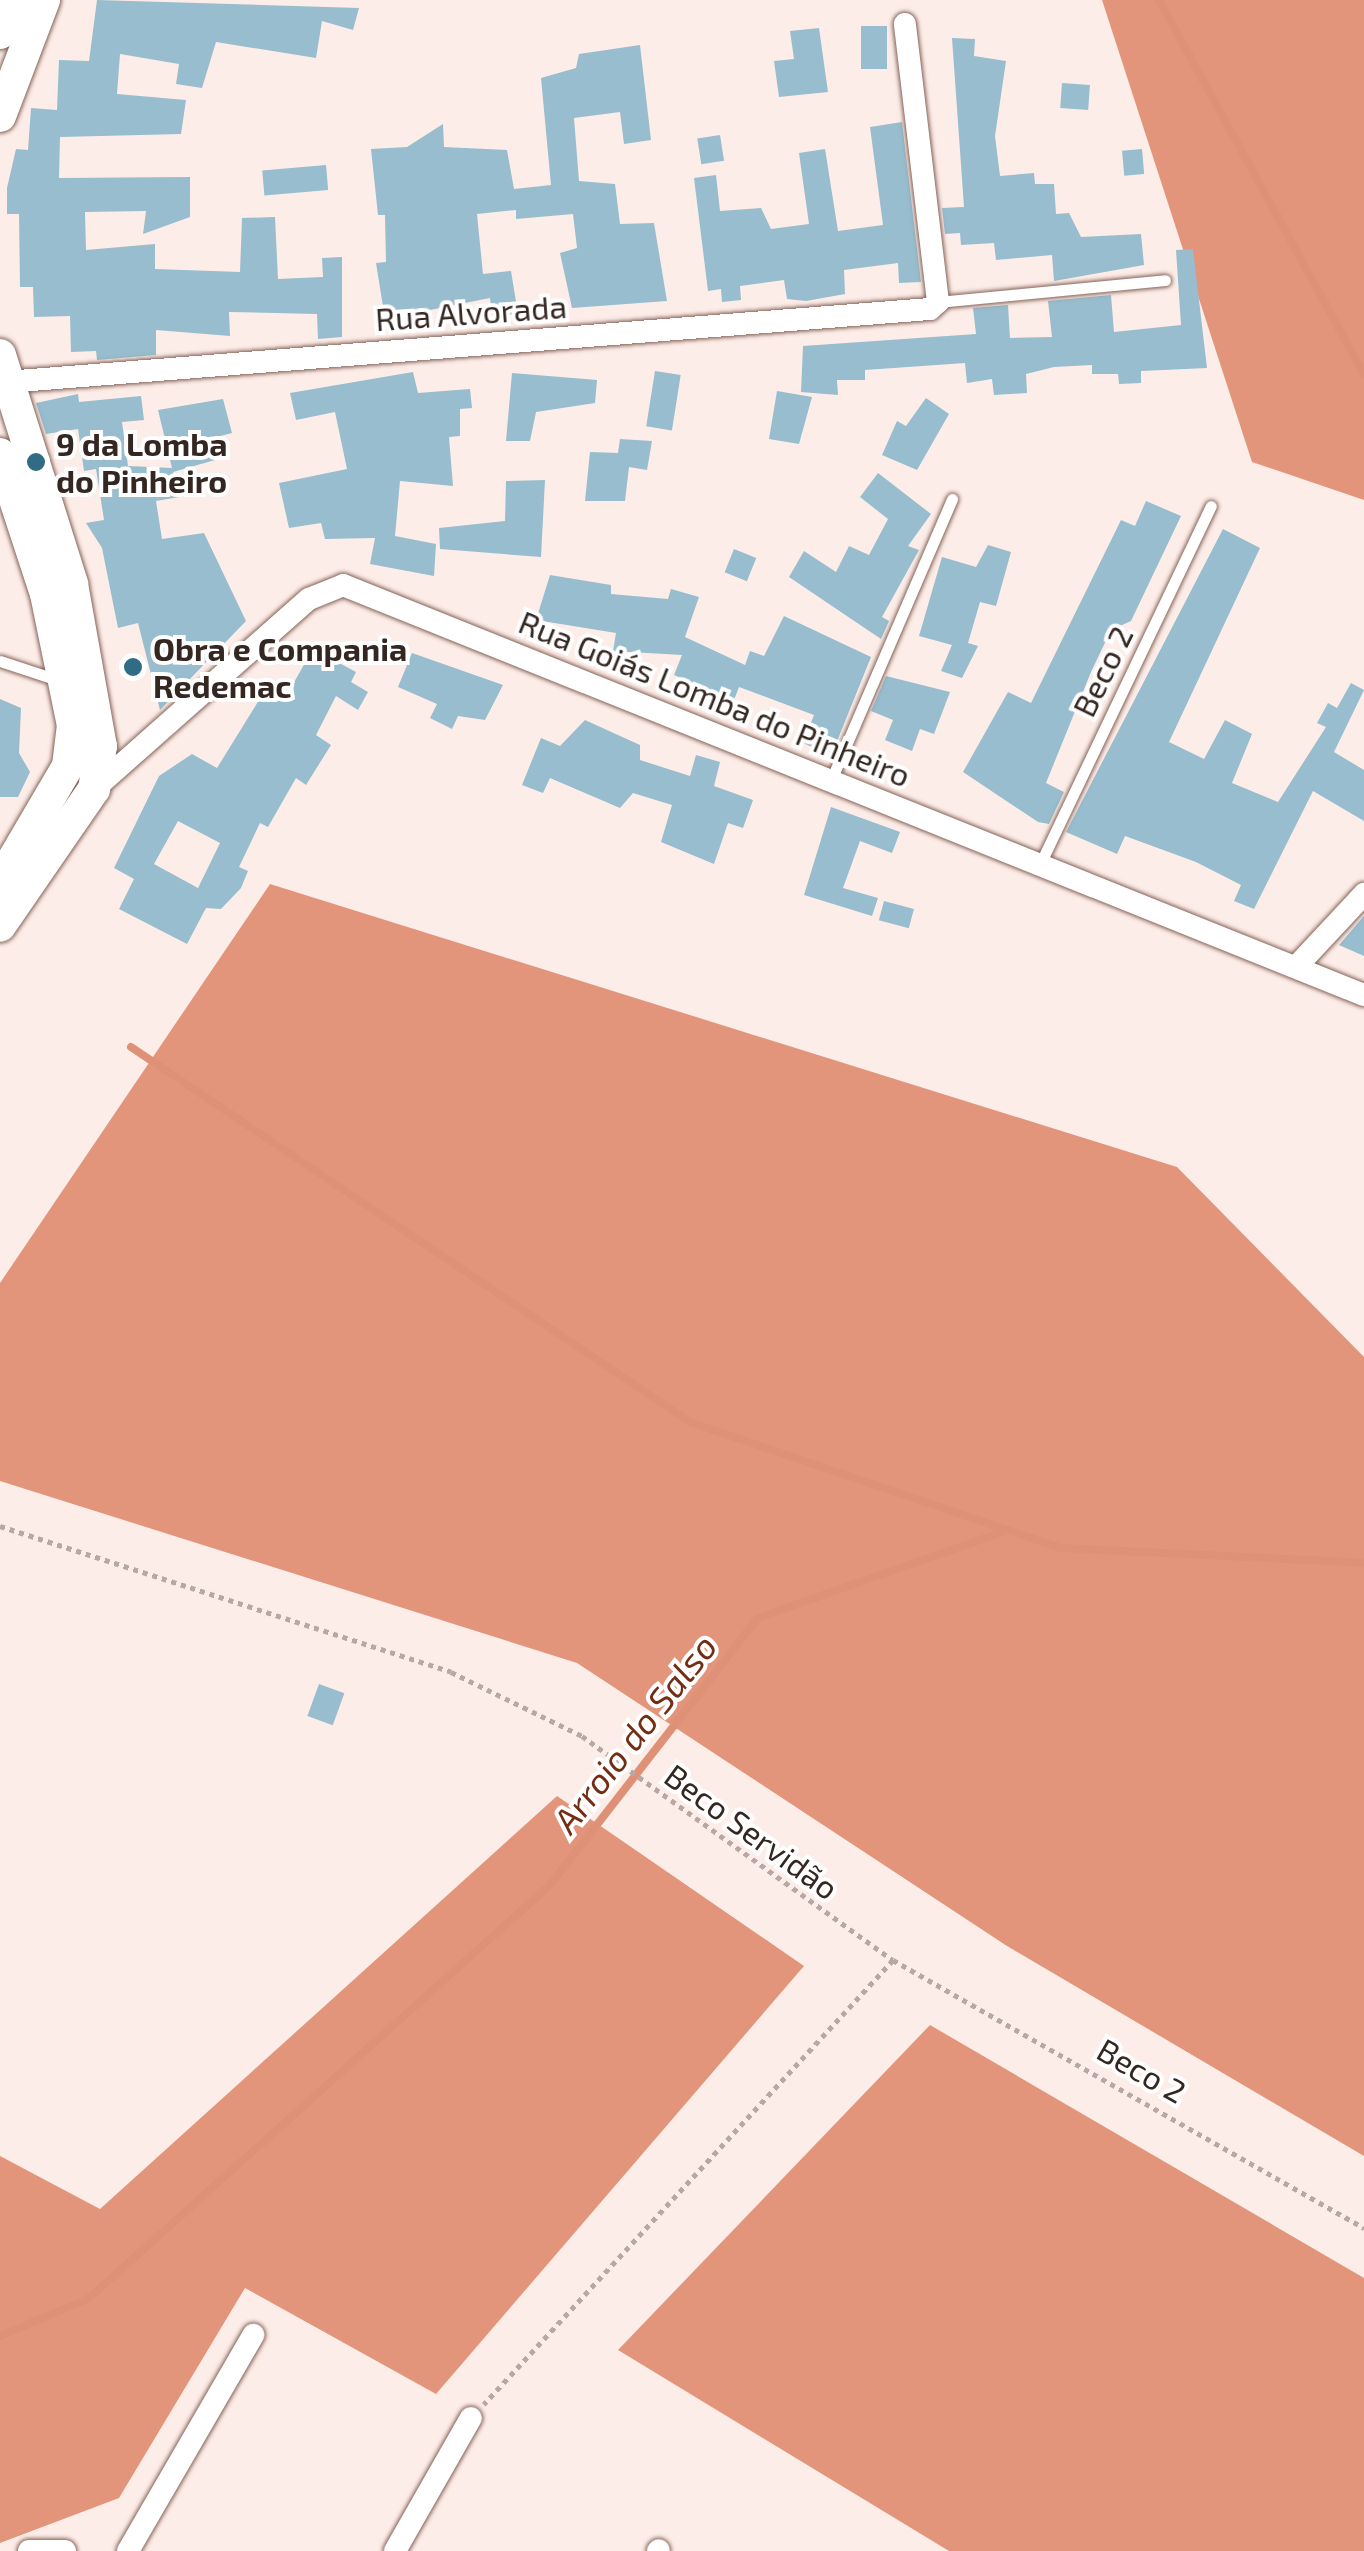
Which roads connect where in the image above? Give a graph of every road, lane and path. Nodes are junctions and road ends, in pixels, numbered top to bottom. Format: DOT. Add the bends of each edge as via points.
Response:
graph roads {
  1 [pos="13,0"];
  2 [pos="44,0"];
  3 [pos="905,24"];
  4 [pos="0,33"];
  5 [pos="0,116"];
  6 [pos="1165,280"];
  7 [pos="938,302"];
  8 [pos="3,368"];
  9 [pos="0,454"];
  10 [pos="952,499"];
  11 [pos="1211,506"];
  12 [pos="0,661"];
  13 [pos="65,682"];
  14 [pos="831,780"];
  15 [pos="94,789"];
  16 [pos="1042,860"];
  17 [pos="6,864"];
  18 [pos="1364,894"];
  19 [pos="0,926"];
  20 [pos="1296,967"];
  21 [pos="1364,995"];
  22 [pos="0,1526"];
  23 [pos="893,1960"];
  24 [pos="1364,2228"];
  25 [pos="253,2336"];
  26 [pos="471,2418"];
  27 [pos="29,2551"];
  28 [pos="65,2551"];
  29 [pos="128,2551"];
  30 [pos="394,2551"];
  1 -- 4 [label="main road"];
  2 -- 5 [label="main road"];
  3 -- 7 [label="street"];
  6 -- 7 [label="lane, Rua Alvorada"];
  7 -- 8 [label="street, Rua Alvorada" via="930,310"];
  8 -- 15 [label="main road" via="97,696"];
  9 -- 13 [label="main road"];
  10 -- 14 [label="lane"];
  11 -- 16 [label="lane, Beco 2"];
  12 -- 13 [label="lane"];
  13 -- 17 [label="main road" via="68,766"];
  14 -- 15 [label="street, Rua Goiás Lomba do Pinheiro" via="343,585 309,598"];
  14 -- 16 [label="street, Rua Goiás Lomba do Pinheiro"];
  15 -- 19 [label="main road"];
  16 -- 20 [label="street, Rua Goiás Lomba do Pinheiro"];
  18 -- 20 [label="street"];
  20 -- 21 [label="street, Rua Goiás Lomba do Pinheiro"];
  22 -- 23 [label="path, Beco Servidão" via="452,1672 582,1736"];
  23 -- 24 [label="path, Beco 2"];
  23 -- 26 [label="path"];
  25 -- 29 [label="street"];
  26 -- 30 [label="street"];
  27 -- 28 [label="street"];
}
